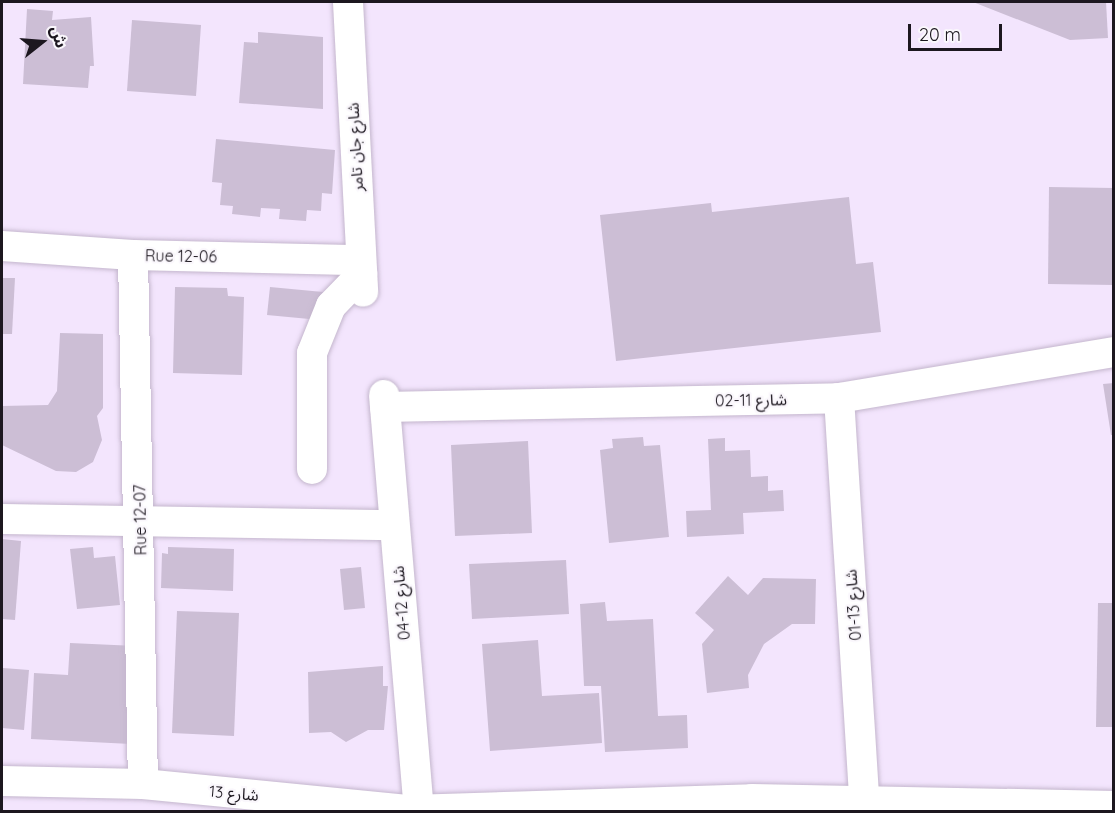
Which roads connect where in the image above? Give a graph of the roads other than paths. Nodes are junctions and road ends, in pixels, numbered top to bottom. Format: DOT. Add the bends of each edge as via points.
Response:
graph roads {
  1 [pos="348,2"];
  2 [pos="2,246"];
  3 [pos="133,255"];
  4 [pos="362,276"];
  5 [pos="1113,352"];
  6 [pos="839,398"];
  7 [pos="385,401"];
  8 [pos="312,469"];
  9 [pos="2,519"];
  10 [pos="141,523"];
  11 [pos="394,525"];
  12 [pos="2,781"];
  13 [pos="143,784"];
  14 [pos="1113,806"];
  15 [pos="865,807"];
  16 [pos="419,811"];
  1 -- 4 [label="street, شارع جان تامر"];
  2 -- 3 [label="street, Rue 12-06"];
  3 -- 4 [label="street, Rue 12-06"];
  3 -- 10 [label="street, Rue 12-07"];
  4 -- 8 [label="street" via="331,306 312,353"];
  5 -- 6 [label="street, شارع 11-02"];
  6 -- 7 [label="street, شارع 11-02"];
  6 -- 15 [label="street, شارع 13-01"];
  7 -- 11 [label="street, شارع 12-04"];
  9 -- 10 [label="street"];
  10 -- 11 [label="street"];
  10 -- 13 [label="street, Rue 12-07"];
  11 -- 16 [label="street, شارع 12-04"];
  12 -- 13 [label="street, شارع 13"];
  13 -- 16 [label="street, شارع 13"];
  14 -- 15 [label="street, شارع 13"];
  15 -- 16 [label="street, شارع 13" via="752,799"];
}
